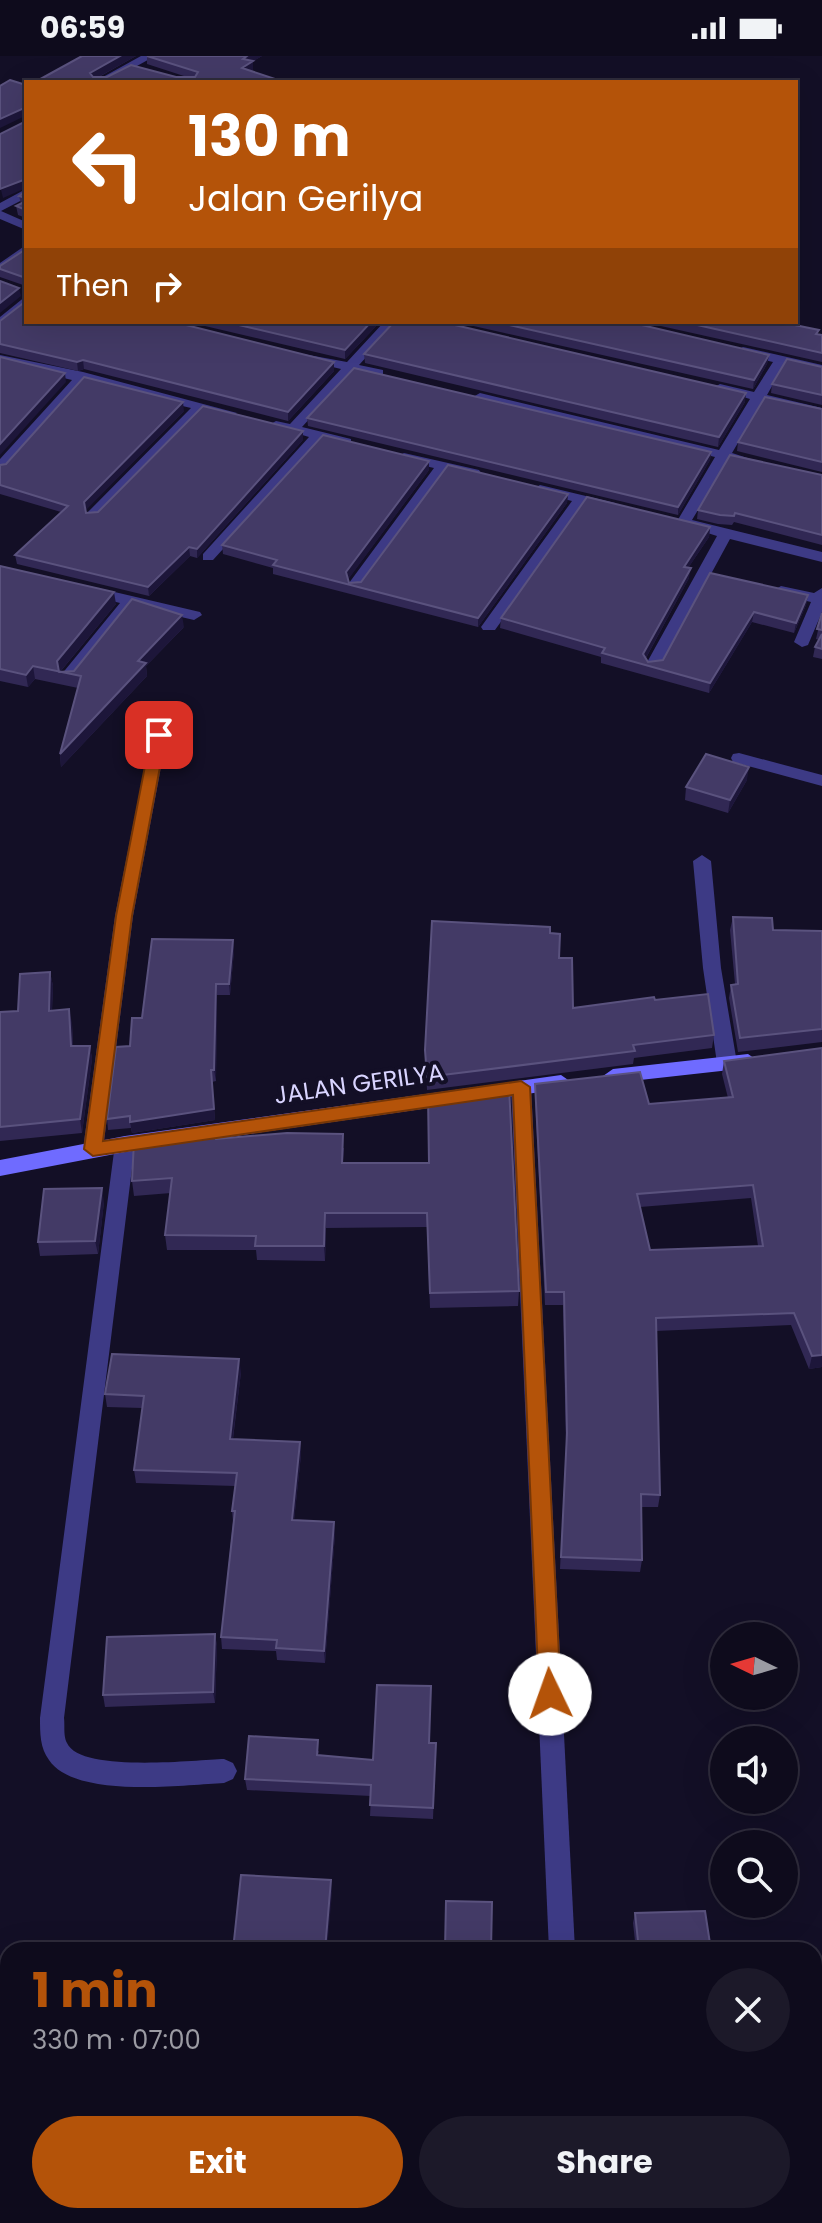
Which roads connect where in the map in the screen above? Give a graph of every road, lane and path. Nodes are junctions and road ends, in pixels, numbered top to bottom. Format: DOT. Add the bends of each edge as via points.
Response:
graph roads {
  1 [pos="149,56"];
  2 [pos="130,66"];
  3 [pos="145,70"];
  4 [pos="104,80"];
  5 [pos="24,194"];
  6 [pos="0,208"];
  7 [pos="0,215"];
  8 [pos="24,225"];
  9 [pos="24,251"];
  10 [pos="0,269"];
  11 [pos="24,302"];
  12 [pos="0,324"];
  13 [pos="389,324"];
  14 [pos="734,349"];
  15 [pos="291,353"];
  16 [pos="0,359"];
  17 [pos="781,359"];
  18 [pos="351,367"];
  19 [pos="822,369"];
  20 [pos="83,376"];
  21 [pos="396,378"];
  22 [pos="699,384"];
  23 [pos="471,395"];
  24 [pos="760,397"];
  25 [pos="201,406"];
  26 [pos="822,412"];
  27 [pos="293,429"];
  28 [pos="319,435"];
  29 [pos="358,445"];
  30 [pos="385,452"];
  31 [pos="725,455"];
  32 [pos="766,465"];
  33 [pos="443,466"];
  34 [pos="0,468"];
  35 [pos="489,477"];
  36 [pos="520,484"];
  37 [pos="581,499"];
  38 [pos="625,510"];
  39 [pos="92,516"];
  40 [pos="725,534"];
  41 [pos="208,557"];
  42 [pos="822,557"];
  43 [pos="72,586"];
  44 [pos="354,586"];
  45 [pos="761,587"];
  46 [pos="821,596"];
  47 [pos="130,601"];
  48 [pos="194,615"];
  49 [pos="489,627"];
  50 [pos="802,642"];
  51 [pos="653,666"];
  52 [pos="67,678"];
  53 [pos="159,735"];
  54 [pos="739,758"];
  55 [pos="822,781"];
  56 [pos="702,861"];
  57 [pos="767,1058"];
  58 [pos="727,1063"];
  59 [pos="521,1087"];
  60 [pos="125,1144"];
  61 [pos="93,1149"];
  62 [pos="0,1168"];
  63 [pos="224,1771"];
  64 [pos="562,1942"];
  1 -- 2 [label="street"];
  2 -- 3 [label="street"];
  2 -- 4 [label="street"];
  5 -- 6 [label="street"];
  7 -- 8 [label="street"];
  9 -- 10 [label="street"];
  11 -- 12 [label="street"];
  13 -- 18 [label="street"];
  14 -- 17 [label="street"];
  15 -- 18 [label="street"];
  16 -- 20 [label="street"];
  17 -- 19 [label="street"];
  17 -- 24 [label="street"];
  18 -- 21 [label="street"];
  18 -- 27 [label="street"];
  20 -- 25 [label="street"];
  20 -- 34 [label="street"];
  22 -- 24 [label="street"];
  23 -- 31 [label="street"];
  24 -- 26 [label="street"];
  24 -- 31 [label="street"];
  25 -- 27 [label="street"];
  25 -- 39 [label="street"];
  27 -- 28 [label="street"];
  28 -- 29 [label="street"];
  28 -- 41 [label="street"];
  30 -- 33 [label="street"];
  31 -- 32 [label="street"];
  31 -- 40 [label="street" via="676,522"];
  33 -- 35 [label="street"];
  33 -- 44 [label="street"];
  36 -- 37 [label="street"];
  37 -- 38 [label="street"];
  37 -- 49 [label="street"];
  40 -- 42 [label="street"];
  40 -- 51 [label="street" via="710,576"];
  43 -- 47 [label="street"];
  45 -- 46 [label="street"];
  46 -- 50 [label="street"];
  47 -- 48 [label="street"];
  47 -- 52 [label="street"];
  53 -- 61 [label="street" via="124,916"];
  54 -- 55 [label="street"];
  56 -- 58 [label="street"];
  57 -- 58 [label="street, JALAN GERILYA"];
  58 -- 59 [label="street, JALAN GERILYA"];
  59 -- 60 [label="street, JALAN GERILYA"];
  59 -- 64 [label="street"];
  60 -- 61 [label="street, JALAN GERILYA"];
  60 -- 63 [label="street" via="53,1743 60,1756 79,1769 117,1774"];
  61 -- 62 [label="street, JALAN GERILYA"];
}
